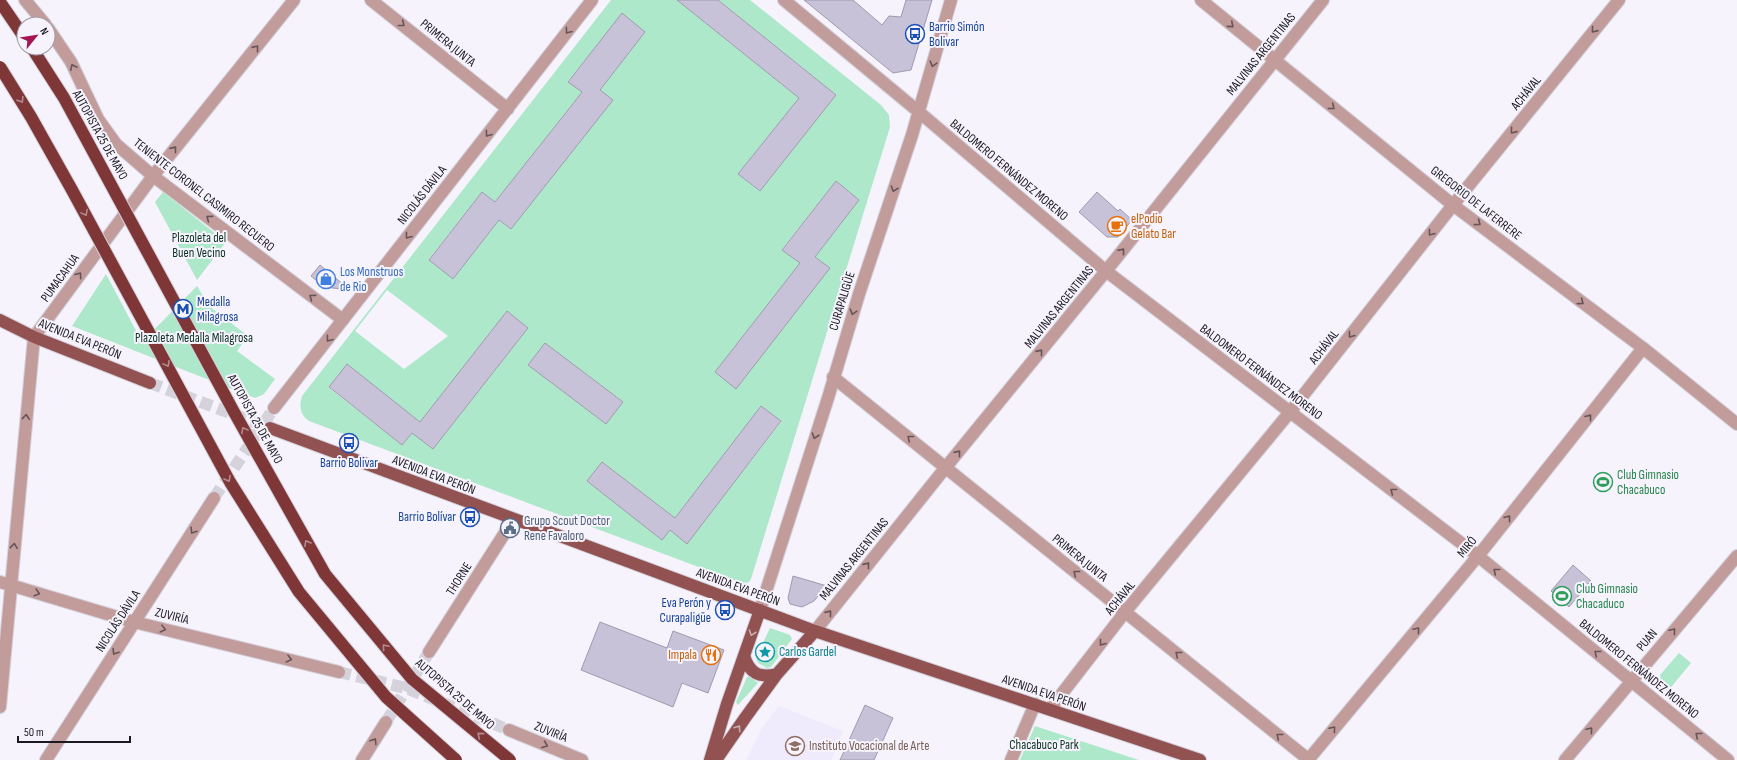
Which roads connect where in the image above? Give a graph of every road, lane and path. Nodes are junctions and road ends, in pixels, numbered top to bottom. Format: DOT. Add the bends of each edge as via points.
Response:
graph roads {
  1 [pos="25,0"];
  2 [pos="294,0"];
  3 [pos="371,0"];
  4 [pos="592,0"];
  5 [pos="784,0"];
  6 [pos="951,0"];
  7 [pos="1201,0"];
  8 [pos="1323,0"];
  9 [pos="1619,0"];
  10 [pos="0,2"];
  11 [pos="38,16"];
  12 [pos="16,25"];
  13 [pos="56,40"];
  14 [pos="37,56"];
  15 [pos="1274,60"];
  16 [pos="0,67"];
  17 [pos="508,109"];
  18 [pos="919,112"];
  19 [pos="152,176"];
  20 [pos="1453,205"];
  21 [pos="1106,271"];
  22 [pos="0,320"];
  23 [pos="343,320"];
  24 [pos="34,337"];
  25 [pos="1643,348"];
  26 [pos="834,377"];
  27 [pos="150,383"];
  28 [pos="274,408"];
  29 [pos="1290,412"];
  30 [pos="1737,424"];
  31 [pos="270,428"];
  32 [pos="946,467"];
  33 [pos="214,498"];
  34 [pos="513,520"];
  35 [pos="1478,556"];
  36 [pos="1737,556"];
  37 [pos="5,584"];
  38 [pos="760,610"];
  39 [pos="1126,612"];
  40 [pos="134,622"];
  41 [pos="815,631"];
  42 [pos="429,652"];
  43 [pos="744,656"];
  44 [pos="339,672"];
  45 [pos="777,674"];
  46 [pos="1631,681"];
  47 [pos="1035,704"];
  48 [pos="0,707"];
  49 [pos="1050,709"];
  50 [pos="386,722"];
  51 [pos="508,730"];
  52 [pos="46,760"];
  53 [pos="362,760"];
  54 [pos="456,760"];
  55 [pos="510,760"];
  56 [pos="582,760"];
  57 [pos="710,760"];
  58 [pos="716,760"];
  59 [pos="1011,760"];
  60 [pos="1200,760"];
  61 [pos="1309,760"];
  62 [pos="1564,760"];
  63 [pos="1728,760"];
  1 -- 11 [label="street"];
  19 -- 2 [label="street, PUMACAHUA, one-way"];
  3 -- 17 [label="street, PRIMERA JUNTA, one-way"];
  4 -- 17 [label="street, NICOLÁS DÁVILA, one-way"];
  5 -- 18 [label="street, BALDOMERO FERNÁNDEZ MORENO"];
  6 -- 18 [label="street, CURAPALIGÜE, one-way"];
  7 -- 15 [label="street, GREGORIO DE LAFERRERE, one-way"];
  8 -- 15 [label="street, MALVINAS ARGENTINAS"];
  9 -- 20 [label="street, ACHÁVAL, one-way"];
  10 -- 12 [label="highway"];
  19 -- 13 [label="street, TENIENTE CORONEL CASIMIRO RECUERO, one-way" via="116,144 98,119 71,62"];
  55 -- 14 [label="highway, AUTOPISTA 25 DE MAYO, one-way, bridge" via="412,679 325,574 64,98"];
  15 -- 20 [label="street, GREGORIO DE LAFERRERE, one-way"];
  21 -- 15 [label="street, MALVINAS ARGENTINAS, one-way"];
  16 -- 54 [label="highway, one-way, bridge" via="72,190 230,482 298,592 386,696"];
  17 -- 23 [label="street, NICOLÁS DÁVILA, one-way"];
  18 -- 21 [label="street, BALDOMERO FERNÁNDEZ MORENO"];
  18 -- 26 [label="street, CURAPALIGÜE, one-way"];
  23 -- 19 [label="street, TENIENTE CORONEL CASIMIRO RECUERO, one-way"];
  24 -- 19 [label="street, PUMACAHUA, one-way"];
  20 -- 25 [label="street, GREGORIO DE LAFERRERE, one-way"];
  20 -- 29 [label="street, ACHÁVAL, one-way"];
  21 -- 29 [label="street, BALDOMERO FERNÁNDEZ MORENO"];
  32 -- 21 [label="street, MALVINAS ARGENTINAS, one-way"];
  22 -- 24 [label="main road, AVENIDA EVA PERÓN"];
  23 -- 28 [label="street, NICOLÁS DÁVILA, one-way"];
  24 -- 27 [label="main road, AVENIDA EVA PERÓN"];
  37 -- 24 [label="street, one-way"];
  25 -- 30 [label="street, GREGORIO DE LAFERRERE"];
  35 -- 25 [label="street, MIRÓ, one-way"];
  32 -- 26 [label="street, PRIMERA JUNTA, one-way"];
  26 -- 38 [label="street, CURAPALIGÜE, one-way"];
  35 -- 29 [label="street, BALDOMERO FERNÁNDEZ MORENO, one-way"];
  29 -- 39 [label="street, ACHÁVAL"];
  31 -- 34 [label="main road, AVENIDA EVA PERÓN"];
  39 -- 32 [label="street, PRIMERA JUNTA, one-way"];
  41 -- 32 [label="street, MALVINAS ARGENTINAS, one-way"];
  33 -- 40 [label="street, NICOLÁS DÁVILA, one-way"];
  34 -- 38 [label="main road, AVENIDA EVA PERÓN"];
  34 -- 42 [label="street, THORNE"];
  46 -- 35 [label="street, BALDOMERO FERNÁNDEZ MORENO, one-way"];
  61 -- 35 [label="street, MIRÓ, one-way"];
  46 -- 36 [label="street, PUAN, one-way"];
  37 -- 40 [label="street, ZUVIRÍA, one-way"];
  37 -- 48 [label="street"];
  38 -- 41 [label="main road, AVENIDA EVA PERÓN"];
  38 -- 43 [label="main road, one-way"];
  39 -- 49 [label="street, ACHÁVAL, one-way"];
  61 -- 39 [label="street, PRIMERA JUNTA, one-way"];
  40 -- 44 [label="street, ZUVIRÍA, one-way"];
  40 -- 52 [label="street, NICOLÁS DÁVILA, one-way"];
  41 -- 45 [label="main road"];
  41 -- 47 [label="main road, AVENIDA EVA PERÓN"];
  43 -- 45 [label="main road" via="755,674"];
  43 -- 57 [label="main road"];
  58 -- 45 [label="main road, one-way"];
  62 -- 46 [label="street, PUAN, one-way"];
  63 -- 46 [label="street, BALDOMERO FERNÁNDEZ MORENO, one-way"];
  47 -- 49 [label="main road, AVENIDA EVA PERÓN"];
  47 -- 59 [label="street"];
  49 -- 60 [label="main road, AVENIDA EVA PERÓN"];
  53 -- 50 [label="street, one-way"];
  51 -- 56 [label="street, ZUVIRÍA, one-way"];
}
